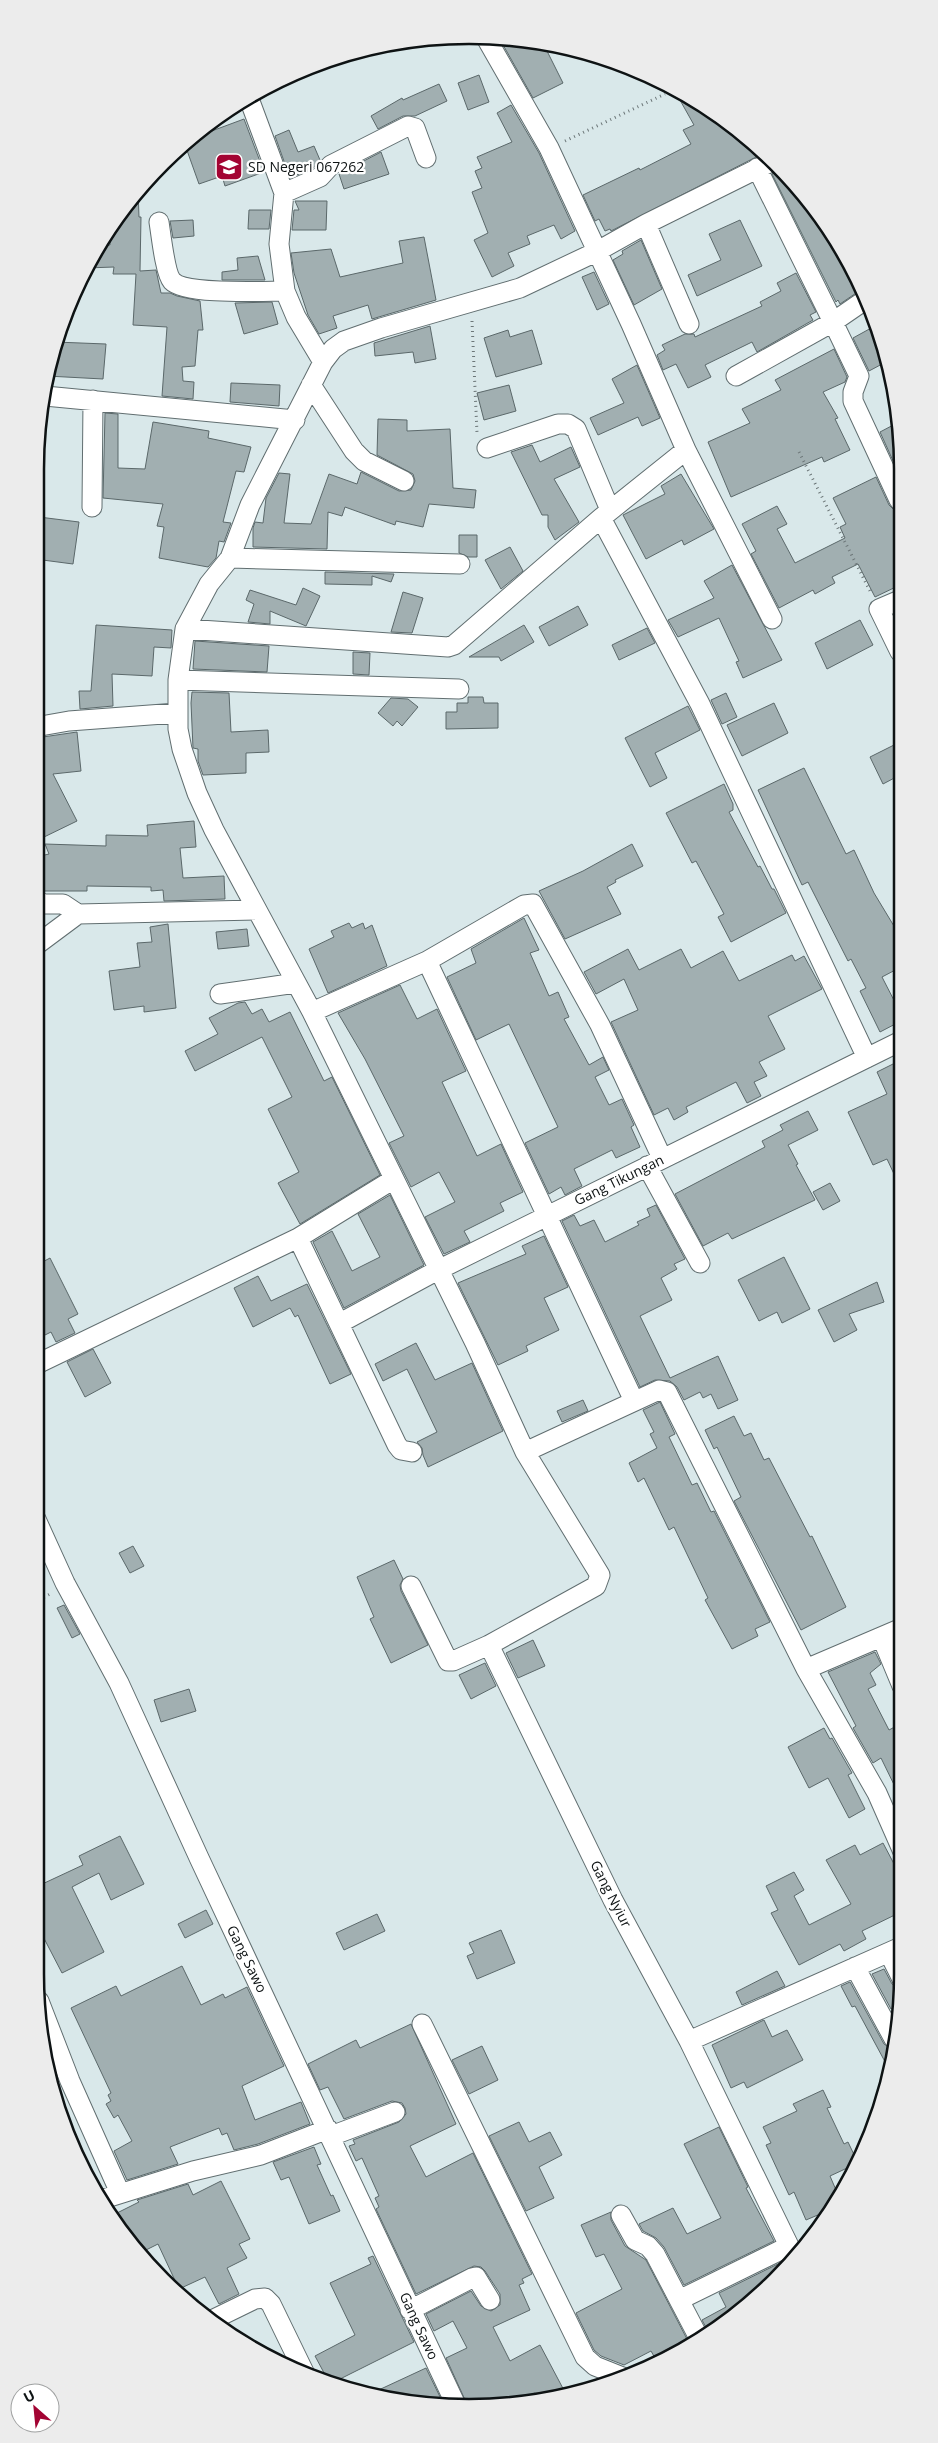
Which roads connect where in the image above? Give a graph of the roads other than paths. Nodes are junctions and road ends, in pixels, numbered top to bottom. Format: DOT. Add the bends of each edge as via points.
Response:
graph roads {
  1 [pos="490,45"];
  2 [pos="249,107"];
  3 [pos="426,158"];
  4 [pos="764,165"];
  5 [pos="284,193"];
  6 [pos="159,222"];
  7 [pos="646,224"];
  8 [pos="596,252"];
  9 [pos="285,291"];
  10 [pos="861,303"];
  11 [pos="833,322"];
  12 [pos="689,324"];
  13 [pos="323,362"];
  14 [pos="736,376"];
  15 [pos="311,386"];
  16 [pos="50,396"];
  17 [pos="93,400"];
  18 [pos="295,420"];
  19 [pos="487,448"];
  20 [pos="686,450"];
  21 [pos="404,481"];
  22 [pos="894,487"];
  23 [pos="92,507"];
  24 [pos="606,514"];
  25 [pos="230,558"];
  26 [pos="460,564"];
  27 [pos="894,603"];
  28 [pos="772,619"];
  29 [pos="186,625"];
  30 [pos="894,639"];
  31 [pos="178,680"];
  32 [pos="459,689"];
  33 [pos="177,714"];
  34 [pos="44,725"];
  35 [pos="44,904"];
  36 [pos="256,910"];
  37 [pos="78,914"];
  38 [pos="44,939"];
  39 [pos="427,961"];
  40 [pos="296,983"];
  41 [pos="220,994"];
  42 [pos="312,1012"];
  43 [pos="894,1050"];
  44 [pos="867,1058"];
  45 [pos="654,1162"];
  46 [pos="394,1179"];
  47 [pos="548,1215"];
  48 [pos="298,1238"];
  49 [pos="700,1263"];
  50 [pos="438,1270"];
  51 [pos="340,1323"];
  52 [pos="44,1361"];
  53 [pos="634,1401"];
  54 [pos="412,1452"];
  55 [pos="525,1452"];
  56 [pos="44,1537"];
  57 [pos="412,1586"];
  58 [pos="894,1632"];
  59 [pos="882,1638"];
  60 [pos="488,1645"];
  61 [pos="894,1667"];
  62 [pos="806,1669"];
  63 [pos="894,1832"];
  64 [pos="894,1950"];
  65 [pos="855,1967"];
  66 [pos="46,2017"];
  67 [pos="422,2024"];
  68 [pos="891,2033"];
  69 [pos="689,2042"];
  70 [pos="395,2112"];
  71 [pos="330,2132"];
  72 [pos="120,2193"];
  73 [pos="107,2197"];
  74 [pos="621,2215"];
  75 [pos="791,2251"];
  76 [pos="490,2300"];
  77 [pos="679,2300"];
  78 [pos="410,2310"];
  79 [pos="218,2317"];
  80 [pos="696,2333"];
  81 [pos="300,2364"];
  82 [pos="615,2374"];
  83 [pos="454,2398"];
  1 -- 8 [label="street" via="549,148"];
  2 -- 5 [label="street"];
  3 -- 5 [label="street" via="415,128 408,126 331,165 320,177"];
  4 -- 7 [label="street"];
  4 -- 11 [label="street"];
  5 -- 9 [label="street" via="279,244"];
  6 -- 9 [label="street" via="169,277 180,287 210,291"];
  7 -- 8 [label="street"];
  7 -- 12 [label="street"];
  8 -- 13 [label="street" via="520,288 344,341"];
  8 -- 20 [label="street"];
  9 -- 13 [label="street" via="296,317"];
  10 -- 11 [label="street"];
  11 -- 14 [label="street"];
  11 -- 22 [label="street" via="859,376 852,392 854,401"];
  13 -- 15 [label="street"];
  15 -- 18 [label="street"];
  15 -- 21 [label="street" via="354,451 364,461"];
  16 -- 17 [label="street"];
  17 -- 18 [label="street"];
  17 -- 23 [label="street"];
  18 -- 25 [label="street" via="250,505"];
  19 -- 24 [label="street" via="558,424 572,426 576,429"];
  20 -- 24 [label="street"];
  20 -- 28 [label="street"];
  24 -- 29 [label="street" via="448,647"];
  24 -- 44 [label="street" via="700,704"];
  25 -- 26 [label="street"];
  25 -- 29 [label="street" via="209,584"];
  27 -- 30 [label="street" via="880,609"];
  29 -- 31 [label="street"];
  31 -- 32 [label="street"];
  31 -- 33 [label="street"];
  33 -- 34 [label="street"];
  33 -- 36 [label="street" via="182,749 197,793"];
  35 -- 37 [label="street" via="63,904"];
  36 -- 37 [label="street"];
  36 -- 40 [label="street"];
  37 -- 38 [label="street"];
  39 -- 42 [label="street"];
  39 -- 45 [label="street" via="524,905 535,906 600,1025"];
  39 -- 47 [label="street"];
  40 -- 41 [label="street"];
  40 -- 42 [label="street"];
  42 -- 46 [label="street"];
  43 -- 44 [label="street, Gang Tikungan"];
  44 -- 45 [label="street, Gang Tikungan"];
  45 -- 47 [label="street, Gang Tikungan"];
  45 -- 49 [label="street"];
  46 -- 48 [label="street"];
  46 -- 50 [label="street"];
  47 -- 50 [label="street, Gang Tikungan"];
  47 -- 53 [label="street"];
  48 -- 51 [label="street"];
  48 -- 52 [label="street"];
  50 -- 51 [label="street, Gang Tikungan"];
  50 -- 55 [label="street"];
  51 -- 54 [label="street" via="397,1445 401,1450"];
  53 -- 55 [label="street"];
  53 -- 62 [label="street" via="659,1390 672,1398"];
  55 -- 60 [label="street" via="600,1575 600,1580 593,1588"];
  56 -- 71 [label="street, Gang Sawo" via="119,1683"];
  57 -- 60 [label="street" via="448,1661"];
  58 -- 59 [label="street"];
  59 -- 61 [label="street"];
  59 -- 62 [label="street"];
  60 -- 69 [label="street, Gang Nyiur" via="613,1900"];
  62 -- 63 [label="street" via="877,1793"];
  64 -- 65 [label="street"];
  65 -- 68 [label="street"];
  65 -- 69 [label="street"];
  66 -- 72 [label="street" via="70,2081"];
  67 -- 82 [label="street" via="585,2357 595,2366"];
  69 -- 75 [label="street, Gang Nyiur"];
  70 -- 71 [label="street"];
  71 -- 72 [label="street" via="261,2155"];
  71 -- 78 [label="street, Gang Sawo"];
  72 -- 73 [label="street"];
  74 -- 77 [label="street" via="635,2240 648,2246 655,2254"];
  75 -- 77 [label="street"];
  76 -- 78 [label="street" via="476,2277"];
  77 -- 80 [label="street"];
  78 -- 83 [label="street, Gang Sawo"];
  79 -- 81 [label="street" via="254,2299 265,2298"];
}
